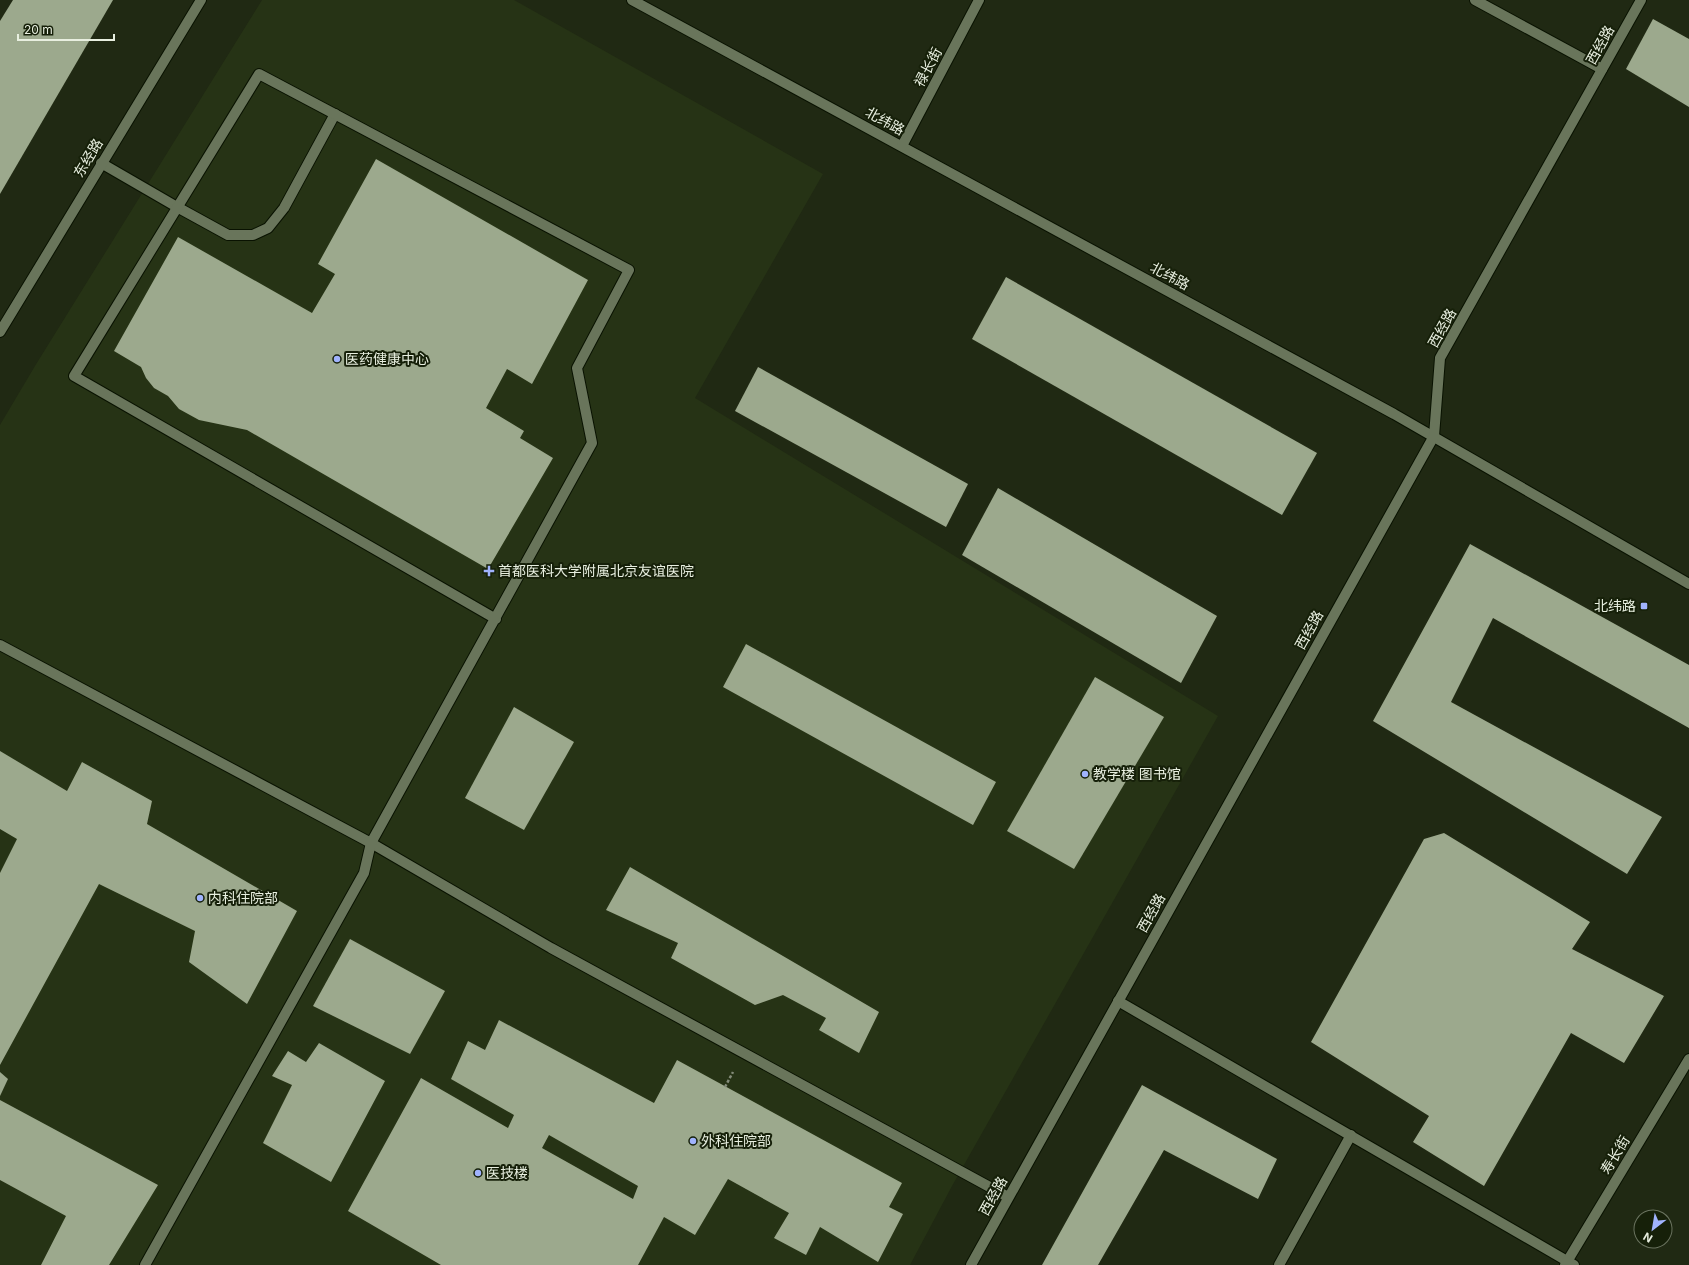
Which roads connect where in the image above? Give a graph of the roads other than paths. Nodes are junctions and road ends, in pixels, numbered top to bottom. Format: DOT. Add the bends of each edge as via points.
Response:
graph roads {
  1 [pos="201,0"];
  2 [pos="632,0"];
  3 [pos="979,0"];
  4 [pos="1475,0"];
  5 [pos="1641,0"];
  6 [pos="1602,69"];
  7 [pos="335,114"];
  8 [pos="902,146"];
  9 [pos="101,163"];
  10 [pos="177,207"];
  11 [pos="0,332"];
  12 [pos="1434,436"];
  13 [pos="1689,584"];
  14 [pos="496,619"];
  15 [pos="0,645"];
  16 [pos="371,843"];
  17 [pos="1118,1001"];
  18 [pos="1689,1059"];
  19 [pos="1351,1135"];
  20 [pos="1008,1197"];
  21 [pos="1569,1264"];
  22 [pos="145,1265"];
  23 [pos="971,1265"];
  24 [pos="1279,1265"];
  1 -- 9 [label="street, 东经路"];
  2 -- 8 [label="street, 北纬路"];
  3 -- 8 [label="street, 禄长街"];
  4 -- 6 [label="street"];
  5 -- 6 [label="street, 西经路"];
  6 -- 12 [label="street, 西经路" via="1440,358"];
  7 -- 10 [label="street" via="284,208 268,228 253,235 228,235"];
  7 -- 10 [label="street" via="259,74"];
  7 -- 14 [label="street" via="629,270 577,368 592,443"];
  8 -- 12 [label="street, 北纬路"];
  9 -- 10 [label="street"];
  9 -- 11 [label="street, 东经路"];
  10 -- 14 [label="street" via="74,376"];
  12 -- 13 [label="street, 北纬路"];
  12 -- 17 [label="street, 西经路"];
  14 -- 16 [label="street"];
  15 -- 16 [label="street"];
  16 -- 20 [label="street" via="558,952"];
  16 -- 22 [label="street" via="364,873"];
  17 -- 19 [label="street"];
  17 -- 20 [label="street, 西经路"];
  18 -- 21 [label="street, 寿长街"];
  19 -- 21 [label="street"];
  19 -- 24 [label="street"];
  20 -- 23 [label="street, 西经路"];
}
